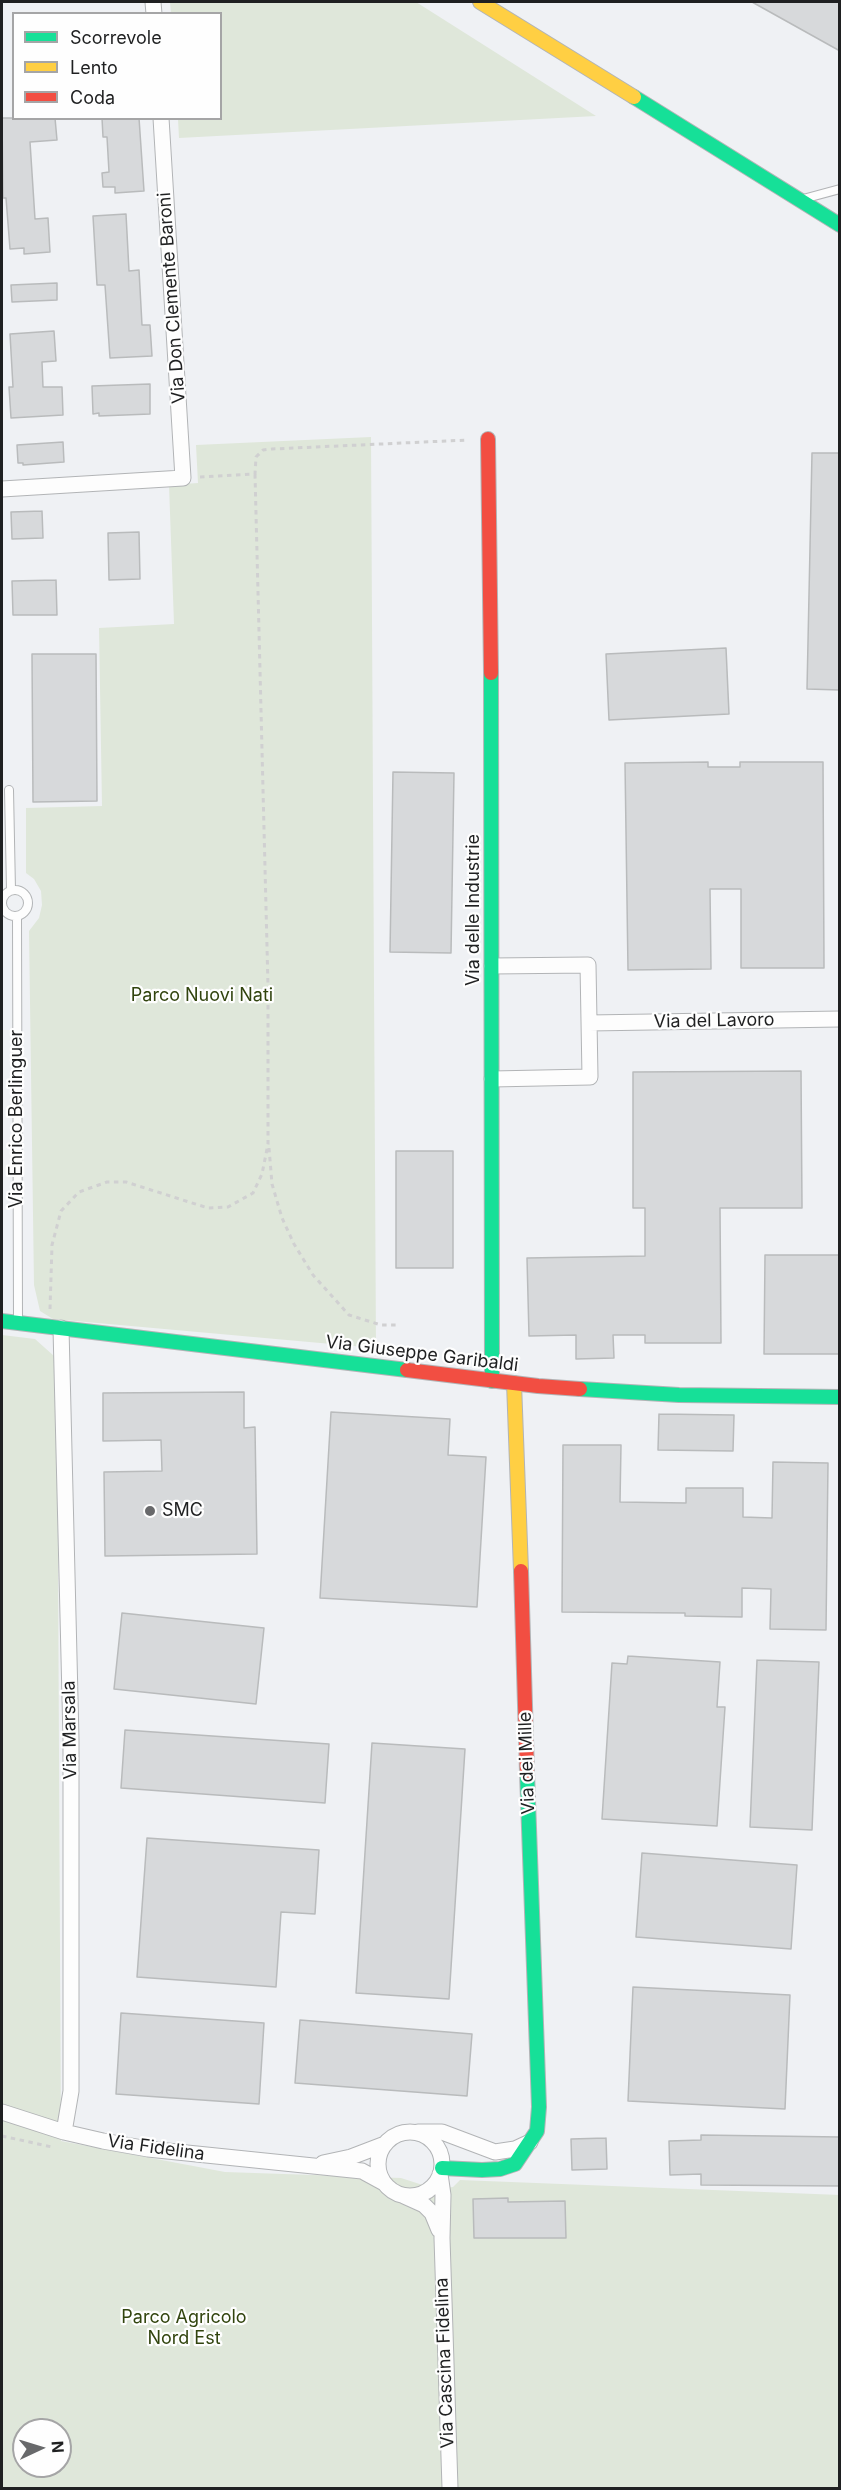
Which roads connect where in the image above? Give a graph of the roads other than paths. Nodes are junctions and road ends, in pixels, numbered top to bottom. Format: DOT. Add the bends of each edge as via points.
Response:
graph roads {
  1 [pos="480,2"];
  2 [pos="161,120"];
  3 [pos="840,189"];
  4 [pos="800,200"];
  5 [pos="840,225"];
  6 [pos="488,439"];
  7 [pos="2,489"];
  8 [pos="9,790"];
  9 [pos="11,890"];
  10 [pos="17,916"];
  11 [pos="492,966"];
  12 [pos="840,1019"];
  13 [pos="589,1023"];
  14 [pos="492,1078"];
  15 [pos="2,1320"];
  16 [pos="18,1323"];
  17 [pos="55,1327"];
  18 [pos="492,1381"];
  19 [pos="514,1383"];
  20 [pos="840,1397"];
  21 [pos="2,2112"];
  22 [pos="64,2132"];
  23 [pos="406,2132"];
  24 [pos="532,2141"];
  25 [pos="384,2144"];
  26 [pos="315,2165"];
  27 [pos="441,2171"];
  28 [pos="384,2183"];
  29 [pos="404,2196"];
  30 [pos="442,2238"];
  31 [pos="450,2488"];
  1 -- 4 [label="street"];
  2 -- 7 [label="street, Via Don Clemente Baroni" via="183,478"];
  3 -- 4 [label="lane"];
  4 -- 5 [label="street"];
  6 -- 11 [label="street, Via delle Industrie"];
  8 -- 9 [label="lane"];
  9 -- 10 [label="lane" via="2,898 2,905 5,913"];
  9 -- 10 [label="lane, Via Enrico Berlinguer" via="20,891 28,902 26,910"];
  10 -- 16 [label="lane, Via Enrico Berlinguer"];
  11 -- 13 [label="street" via="588,965"];
  11 -- 14 [label="street, Via delle Industrie"];
  12 -- 13 [label="street, Via del Lavoro"];
  13 -- 14 [label="street" via="590,1077"];
  14 -- 18 [label="street, Via delle Industrie"];
  15 -- 16 [label="street, Via Giuseppe Garibaldi"];
  16 -- 17 [label="street, Via Giuseppe Garibaldi"];
  17 -- 18 [label="street, Via Giuseppe Garibaldi"];
  17 -- 22 [label="street, Via Marsala" via="71,1774 71,2091"];
  18 -- 19 [label="street, Via Giuseppe Garibaldi"];
  19 -- 20 [label="street, Via Giuseppe Garibaldi" via="670,1394"];
  19 -- 24 [label="street, Via dei Mille" via="539,2108"];
  21 -- 22 [label="street, Via Fidelina"];
  22 -- 26 [label="street, Via Fidelina" via="148,2149"];
  23 -- 24 [label="street" via="442,2132 495,2152"];
  23 -- 25 [label="street, Via Fidelina"];
  23 -- 27 [label="street" via="432,2142 441,2158"];
  24 -- 27 [label="street, Via dei Mille" via="515,2164 500,2169"];
  25 -- 26 [label="street, Via Fidelina"];
  25 -- 28 [label="street" via="378,2164"];
  26 -- 28 [label="street, Via Fidelina" via="362,2171"];
  27 -- 29 [label="street" via="430,2189"];
  27 -- 30 [label="street, Via Cascina Fidelina"];
  28 -- 29 [label="street, Via Fidelina"];
  29 -- 30 [label="street, Via Cascina Fidelina" via="432,2213"];
  30 -- 31 [label="street, Via Cascina Fidelina"];
}
